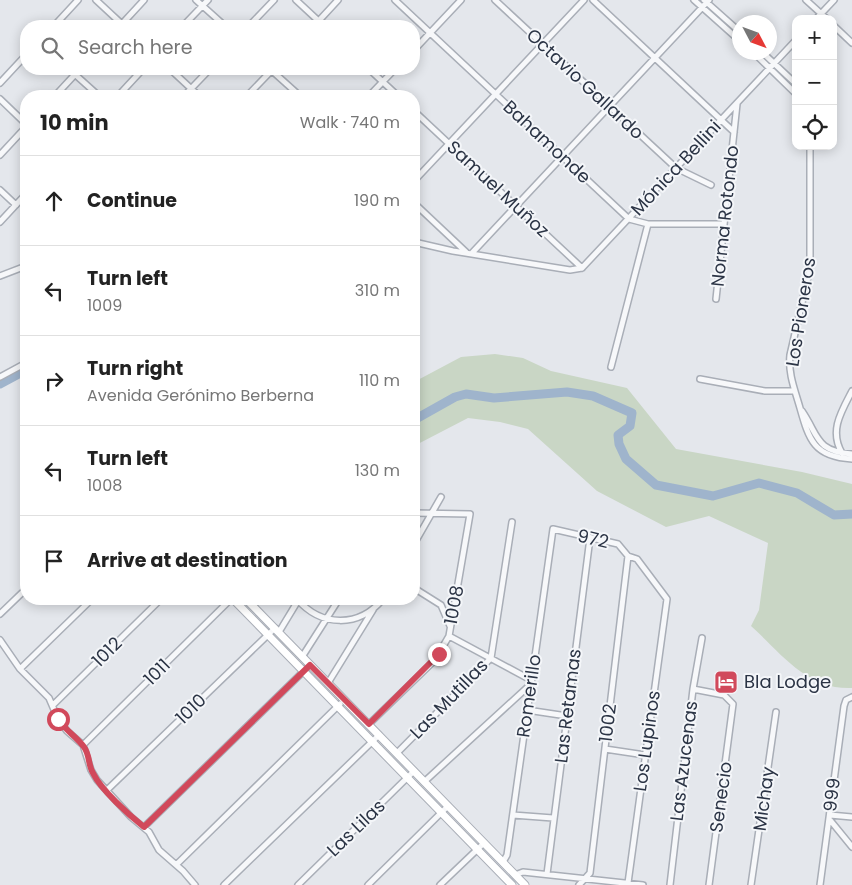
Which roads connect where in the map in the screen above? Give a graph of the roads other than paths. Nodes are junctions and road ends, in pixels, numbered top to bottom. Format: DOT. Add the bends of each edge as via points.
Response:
graph roads {
  1 [pos="78,0"];
  2 [pos="96,0"];
  3 [pos="144,0"];
  4 [pos="196,0"];
  5 [pos="208,0"];
  6 [pos="274,0"];
  7 [pos="296,0"];
  8 [pos="338,0"];
  9 [pos="395,0"];
  10 [pos="461,0"];
  11 [pos="495,0"];
  12 [pos="584,0"];
  13 [pos="593,0"];
  14 [pos="694,0"];
  15 [pos="806,0"];
  16 [pos="834,0"];
  17 [pos="706,1"];
  18 [pos="202,6"];
  19 [pos="702,8"];
  20 [pos="821,13"];
  21 [pos="60,20"];
  22 [pos="116,20"];
  23 [pos="127,20"];
  24 [pos="189,20"];
  25 [pos="217,20"];
  26 [pos="256,20"];
  27 [pos="318,20"];
  28 [pos="320,20"];
  29 [pos="416,20"];
  30 [pos="420,24"];
  31 [pos="732,25"];
  32 [pos="837,29"];
  33 [pos="430,33"];
  34 [pos="732,34"];
  35 [pos="852,43"];
  36 [pos="420,44"];
  37 [pos="792,44"];
  38 [pos="542,45"];
  39 [pos="655,59"];
  40 [pos="762,60"];
  41 [pos="771,60"];
  42 [pos="20,61"];
  43 [pos="774,63"];
  44 [pos="770,68"];
  45 [pos="74,75"];
  46 [pos="76,75"];
  47 [pos="137,75"];
  48 [pos="176,75"];
  49 [pos="204,75"];
  50 [pos="266,75"];
  51 [pos="278,75"];
  52 [pos="375,75"];
  53 [pos="389,75"];
  54 [pos="792,80"];
  55 [pos="382,82"];
  56 [pos="0,83"];
  57 [pos="191,89"];
  58 [pos="60,90"];
  59 [pos="92,90"];
  60 [pos="124,90"];
  61 [pos="253,90"];
  62 [pos="294,90"];
  63 [pos="375,90"];
  64 [pos="391,90"];
  65 [pos="792,90"];
  66 [pos="495,94"];
  67 [pos="0,99"];
  68 [pos="737,103"];
  69 [pos="610,107"];
  70 [pos="420,117"];
  71 [pos="20,119"];
  72 [pos="722,120"];
  73 [pos="20,132"];
  74 [pos="734,132"];
  75 [pos="449,144"];
  76 [pos="812,150"];
  77 [pos="0,155"];
  78 [pos="562,156"];
  79 [pos="676,168"];
  80 [pos="420,174"];
  81 [pos="710,185"];
  82 [pos="0,190"];
  83 [pos="20,201"];
  84 [pos="16,205"];
  85 [pos="515,206"];
  86 [pos="420,208"];
  87 [pos="629,219"];
  88 [pos="0,222"];
  89 [pos="648,224"];
  90 [pos="724,224"];
  91 [pos="420,243"];
  92 [pos="469,253"];
  93 [pos="20,268"];
  94 [pos="582,268"];
  95 [pos="0,276"];
  96 [pos="716,299"];
  97 [pos="20,366"];
  98 [pos="611,367"];
  99 [pos="0,377"];
  100 [pos="700,379"];
  101 [pos="794,391"];
  102 [pos="852,391"];
  103 [pos="800,408"];
  104 [pos="842,453"];
  105 [pos="852,454"];
  106 [pos="850,459"];
  107 [pos="440,497"];
  108 [pos="420,512"];
  109 [pos="432,513"];
  110 [pos="512,522"];
  111 [pos="553,530"];
  112 [pos="420,534"];
  113 [pos="590,538"];
  114 [pos="628,556"];
  115 [pos="420,592"];
  116 [pos="20,595"];
  117 [pos="667,599"];
  118 [pos="86,605"];
  119 [pos="154,605"];
  120 [pos="226,605"];
  121 [pos="238,605"];
  122 [pos="295,605"];
  123 [pos="305,605"];
  124 [pos="335,605"];
  125 [pos="377,605"];
  126 [pos="253,606"];
  127 [pos="374,608"];
  128 [pos="0,614"];
  129 [pos="326,619"];
  130 [pos="450,627"];
  131 [pos="277,630"];
  132 [pos="268,634"];
  133 [pos="449,636"];
  134 [pos="702,638"];
  135 [pos="0,640"];
  136 [pos="302,657"];
  137 [pos="491,658"];
  138 [pos="310,665"];
  139 [pos="20,669"];
  140 [pos="304,671"];
  141 [pos="328,682"];
  142 [pos="531,682"];
  143 [pos="693,689"];
  144 [pos="852,697"];
  145 [pos="344,700"];
  146 [pos="53,705"];
  147 [pos="338,706"];
  148 [pos="527,710"];
  149 [pos="776,712"];
  150 [pos="567,716"];
  151 [pos="369,724"];
  152 [pos="379,735"];
  153 [pos="372,742"];
  154 [pos="83,745"];
  155 [pos="605,749"];
  156 [pos="397,753"];
  157 [pos="645,754"];
  158 [pos="414,772"];
  159 [pos="408,778"];
  160 [pos="424,782"];
  161 [pos="107,790"];
  162 [pos="448,806"];
  163 [pos="442,813"];
  164 [pos="513,815"];
  165 [pos="830,817"];
  166 [pos="852,817"];
  167 [pos="553,818"];
  168 [pos="144,827"];
  169 [pos="484,843"];
  170 [pos="852,847"];
  171 [pos="477,849"];
  172 [pos="503,862"];
  173 [pos="176,865"];
  174 [pos="547,874"];
  175 [pos="518,877"];
  176 [pos="587,878"];
  177 [pos="628,883"];
  178 [pos="195,885"];
  179 [pos="224,885"];
  180 [pos="298,885"];
  181 [pos="368,885"];
  182 [pos="440,885"];
  183 [pos="513,885"];
  184 [pos="526,885"];
  185 [pos="579,885"];
  186 [pos="643,885"];
  187 [pos="670,885"];
  188 [pos="709,885"];
  189 [pos="751,885"];
  190 [pos="820,885"];
  1 -- 21 [label="street"];
  2 -- 22 [label="street"];
  3 -- 23 [label="street"];
  4 -- 18 [label="street"];
  5 -- 18 [label="street"];
  6 -- 26 [label="street"];
  7 -- 27 [label="street"];
  8 -- 28 [label="street"];
  9 -- 29 [label="street, Bahamonde"];
  10 -- 33 [label="street"];
  11 -- 38 [label="street, Octavio Gallardo"];
  12 -- 38 [label="street"];
  13 -- 39 [label="street"];
  14 -- 19 [label="street"];
  15 -- 20 [label="street"];
  16 -- 20 [label="street"];
  17 -- 19 [label="street"];
  17 -- 31 [label="street"];
  18 -- 24 [label="street"];
  18 -- 25 [label="street"];
  19 -- 34 [label="street"];
  19 -- 39 [label="street"];
  30 -- 33 [label="street, Bahamonde"];
  32 -- 35 [label="street"];
  33 -- 36 [label="street"];
  33 -- 66 [label="street, Bahamonde"];
  37 -- 43 [label="street, Mónica Bellini"];
  38 -- 66 [label="street"];
  38 -- 69 [label="street, Octavio Gallardo"];
  39 -- 69 [label="street"];
  39 -- 72 [label="street"];
  40 -- 44 [label="street"];
  41 -- 43 [label="street"];
  42 -- 56 [label="street"];
  43 -- 44 [label="street, Mónica Bellini"];
  43 -- 54 [label="street"];
  44 -- 65 [label="street"];
  44 -- 68 [label="street, Mónica Bellini"];
  45 -- 58 [label="street"];
  46 -- 59 [label="street"];
  47 -- 60 [label="street"];
  48 -- 57 [label="street"];
  49 -- 57 [label="street"];
  50 -- 61 [label="street"];
  51 -- 62 [label="street"];
  52 -- 55 [label="street"];
  53 -- 55 [label="street"];
  55 -- 63 [label="street"];
  55 -- 64 [label="street"];
  66 -- 75 [label="street"];
  66 -- 78 [label="street, Bahamonde"];
  67 -- 71 [label="street"];
  68 -- 72 [label="street, Mónica Bellini"];
  68 -- 74 [label="street, Norma Rotondo"];
  69 -- 78 [label="street"];
  69 -- 79 [label="street, Octavio Gallardo"];
  70 -- 75 [label="street, Samuel Muñoz"];
  72 -- 74 [label="street"];
  72 -- 79 [label="street, Mónica Bellini"];
  73 -- 77 [label="street"];
  74 -- 90 [label="street, Norma Rotondo"];
  75 -- 80 [label="street"];
  75 -- 85 [label="street, Samuel Muñoz"];
  76 -- 101 [label="street, Los Pioneros" via="810,268 789,363"];
  78 -- 85 [label="street"];
  78 -- 87 [label="street, Bahamonde"];
  79 -- 81 [label="street, Octavio Gallardo"];
  79 -- 87 [label="street, Mónica Bellini"];
  82 -- 84 [label="street"];
  83 -- 84 [label="street"];
  84 -- 88 [label="street"];
  85 -- 92 [label="street"];
  85 -- 94 [label="street, Samuel Muñoz"];
  86 -- 92 [label="street"];
  87 -- 89 [label="street, Bahamonde"];
  87 -- 94 [label="street, Mónica Bellini"];
  89 -- 90 [label="street, Bahamonde"];
  89 -- 98 [label="street"];
  90 -- 96 [label="street, Norma Rotondo"];
  91 -- 92 [label="street"];
  92 -- 94 [label="street" via="570,270"];
  93 -- 95 [label="street"];
  97 -- 99 [label="street"];
  100 -- 101 [label="street" via="775,393"];
  101 -- 103 [label="street, Los Pioneros"];
  102 -- 104 [label="street" via="836,425 836,438"];
  103 -- 104 [label="street, Los Pioneros" via="817,439 826,447"];
  103 -- 106 [label="street, Los Pioneros" via="813,444 827,454"];
  104 -- 105 [label="street, Los Pioneros"];
  104 -- 106 [label="street"];
  107 -- 109 [label="street"];
  108 -- 109 [label="street"];
  109 -- 112 [label="street"];
  109 -- 130 [label="street, 1008" via="470,514"];
  110 -- 137 [label="street, Las Mutillas"];
  111 -- 113 [label="street, 972"];
  111 -- 142 [label="street, Romerillo"];
  113 -- 114 [label="street, 972" via="618,544"];
  113 -- 150 [label="street, Las Retamas"];
  114 -- 117 [label="street, 972" via="637,559"];
  114 -- 155 [label="street, 1002"];
  115 -- 130 [label="street" via="441,605"];
  116 -- 128 [label="street"];
  117 -- 157 [label="street, Los Lupinos"];
  118 -- 139 [label="street"];
  119 -- 146 [label="street, 1012"];
  120 -- 154 [label="street, 1011"];
  121 -- 132 [label="street"];
  122 -- 131 [label="street, 1010"];
  123 -- 129 [label="street"];
  124 -- 129 [label="street"];
  125 -- 127 [label="street"];
  126 -- 131 [label="street"];
  127 -- 129 [label="street" via="353,620"];
  127 -- 141 [label="street"];
  129 -- 136 [label="street"];
  130 -- 133 [label="street, 1008"];
  131 -- 132 [label="street, 1010"];
  131 -- 136 [label="street"];
  132 -- 140 [label="street"];
  132 -- 161 [label="street, 1010"];
  133 -- 137 [label="street"];
  133 -- 151 [label="street, 1008" via="435,660"];
  134 -- 143 [label="street, Las Azucenas"];
  135 -- 139 [label="street"];
  136 -- 138 [label="street"];
  137 -- 142 [label="street"];
  137 -- 156 [label="street, Las Mutillas"];
  138 -- 140 [label="street"];
  138 -- 141 [label="street"];
  139 -- 146 [label="street"];
  140 -- 147 [label="street"];
  140 -- 168 [label="street"];
  141 -- 145 [label="street"];
  142 -- 148 [label="street, Romerillo"];
  142 -- 160 [label="street"];
  143 -- 187 [label="street, Las Azucenas"];
  143 -- 188 [label="street, Senecio" via="724,695 731,701 733,710"];
  144 -- 165 [label="street, 999" via="844,706"];
  145 -- 147 [label="street"];
  145 -- 151 [label="street"];
  146 -- 154 [label="street" via="61,724"];
  147 -- 153 [label="street"];
  147 -- 173 [label="street"];
  148 -- 150 [label="street"];
  148 -- 164 [label="street, Romerillo"];
  149 -- 189 [label="street, Michay"];
  150 -- 167 [label="street, Las Retamas"];
  151 -- 152 [label="street"];
  152 -- 153 [label="street"];
  152 -- 156 [label="street"];
  153 -- 159 [label="street"];
  153 -- 179 [label="street"];
  154 -- 161 [label="street" via="94,776"];
  155 -- 157 [label="street"];
  155 -- 176 [label="street, 1002"];
  156 -- 158 [label="street"];
  157 -- 177 [label="street, Los Lupinos"];
  158 -- 159 [label="street, Las Lilas"];
  158 -- 160 [label="street"];
  159 -- 163 [label="street"];
  159 -- 180 [label="street, Las Lilas"];
  160 -- 162 [label="street"];
  161 -- 168 [label="street"];
  162 -- 163 [label="street"];
  162 -- 169 [label="street"];
  163 -- 171 [label="street"];
  163 -- 181 [label="street"];
  164 -- 167 [label="street"];
  164 -- 172 [label="street, Romerillo"];
  165 -- 166 [label="street"];
  165 -- 170 [label="street"];
  165 -- 190 [label="street, 999"];
  167 -- 174 [label="street, Las Retamas"];
  168 -- 173 [label="street" via="159,850"];
  169 -- 171 [label="street"];
  169 -- 172 [label="street"];
  171 -- 182 [label="street"];
  171 -- 183 [label="street"];
  172 -- 175 [label="street"];
  173 -- 178 [label="street"];
  174 -- 175 [label="street" via="524,872"];
  174 -- 176 [label="street"];
  175 -- 183 [label="street"];
  175 -- 184 [label="street"];
  176 -- 177 [label="street"];
  176 -- 185 [label="street"];
  177 -- 186 [label="street"];
}
